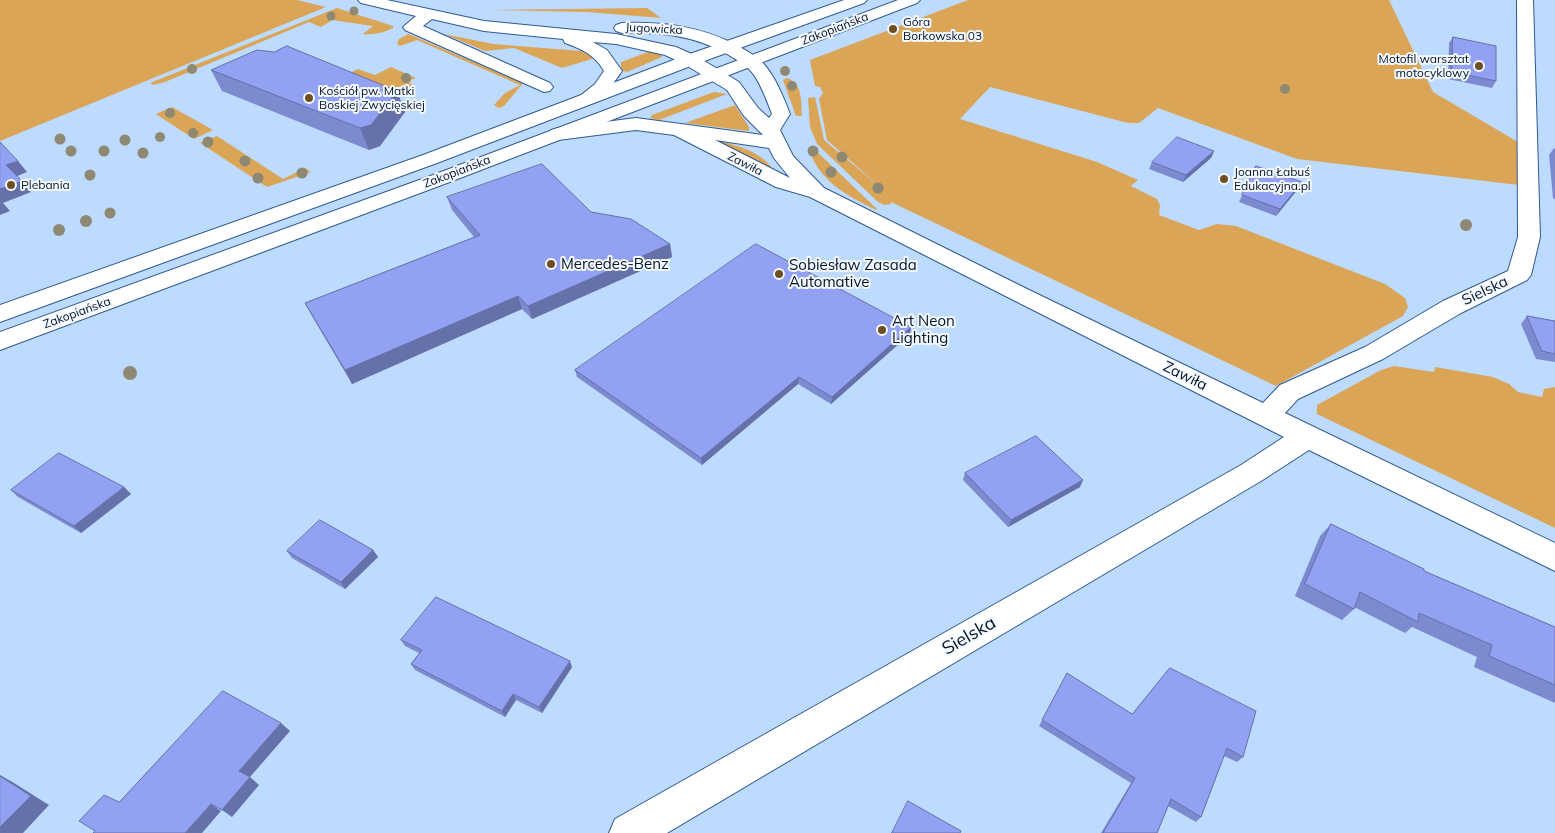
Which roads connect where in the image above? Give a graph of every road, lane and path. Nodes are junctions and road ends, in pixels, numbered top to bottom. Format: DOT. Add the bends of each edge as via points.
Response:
graph roads {
  1 [pos="366,0"];
  2 [pos="859,0"];
  3 [pos="912,0"];
  4 [pos="1525,0"];
  5 [pos="424,7"];
  6 [pos="551,32"];
  7 [pos="726,46"];
  8 [pos="690,60"];
  9 [pos="750,62"];
  10 [pos="715,74"];
  11 [pos="544,87"];
  12 [pos="584,100"];
  13 [pos="675,128"];
  14 [pos="558,134"];
  15 [pos="773,136"];
  16 [pos="817,193"];
  17 [pos="0,314"];
  18 [pos="0,341"];
  19 [pos="1267,417"];
  20 [pos="1308,436"];
  21 [pos="1555,558"];
  22 [pos="629,833"];
  1 -- 5 [label="street, Jugowicka" via="402,8"];
  2 -- 7 [label="street, Zakopiańska"];
  3 -- 9 [label="street, Zakopiańska"];
  4 -- 19 [label="street, Sielska" via="1529,237 1519,276 1452,306 1374,353 1289,392"];
  5 -- 6 [label="street, Jugowicka" via="484,26"];
  5 -- 11 [label="street" via="411,27"];
  6 -- 7 [label="street, Jugowicka" via="643,27 685,30"];
  6 -- 8 [label="street, Jugowicka" via="630,41"];
  6 -- 12 [label="street, Jugowicka" via="594,47 613,71 601,88"];
  7 -- 8 [label="street, Zakopiańska"];
  7 -- 9 [label="street, Jugowicka"];
  8 -- 10 [label="street, Zawiła"];
  8 -- 12 [label="street, Zakopiańska"];
  9 -- 10 [label="street, Zakopiańska"];
  9 -- 15 [label="street" via="768,83 780,114"];
  10 -- 14 [label="street, Zakopiańska"];
  10 -- 15 [label="street, Zawiła" via="733,86"];
  12 -- 17 [label="street, Zakopiańska"];
  13 -- 14 [label="street, Zawiła" via="636,124"];
  13 -- 15 [label="street, Zawiła"];
  13 -- 16 [label="street, Zawiła" via="783,183"];
  14 -- 18 [label="street, Zakopiańska"];
  15 -- 16 [label="street, Zawiła" via="784,158"];
  16 -- 19 [label="street, Zawiła"];
  19 -- 20 [label="street, Zawiła"];
  20 -- 21 [label="street, Zawiła"];
  20 -- 22 [label="street, Sielska" via="1243,478"];
}
